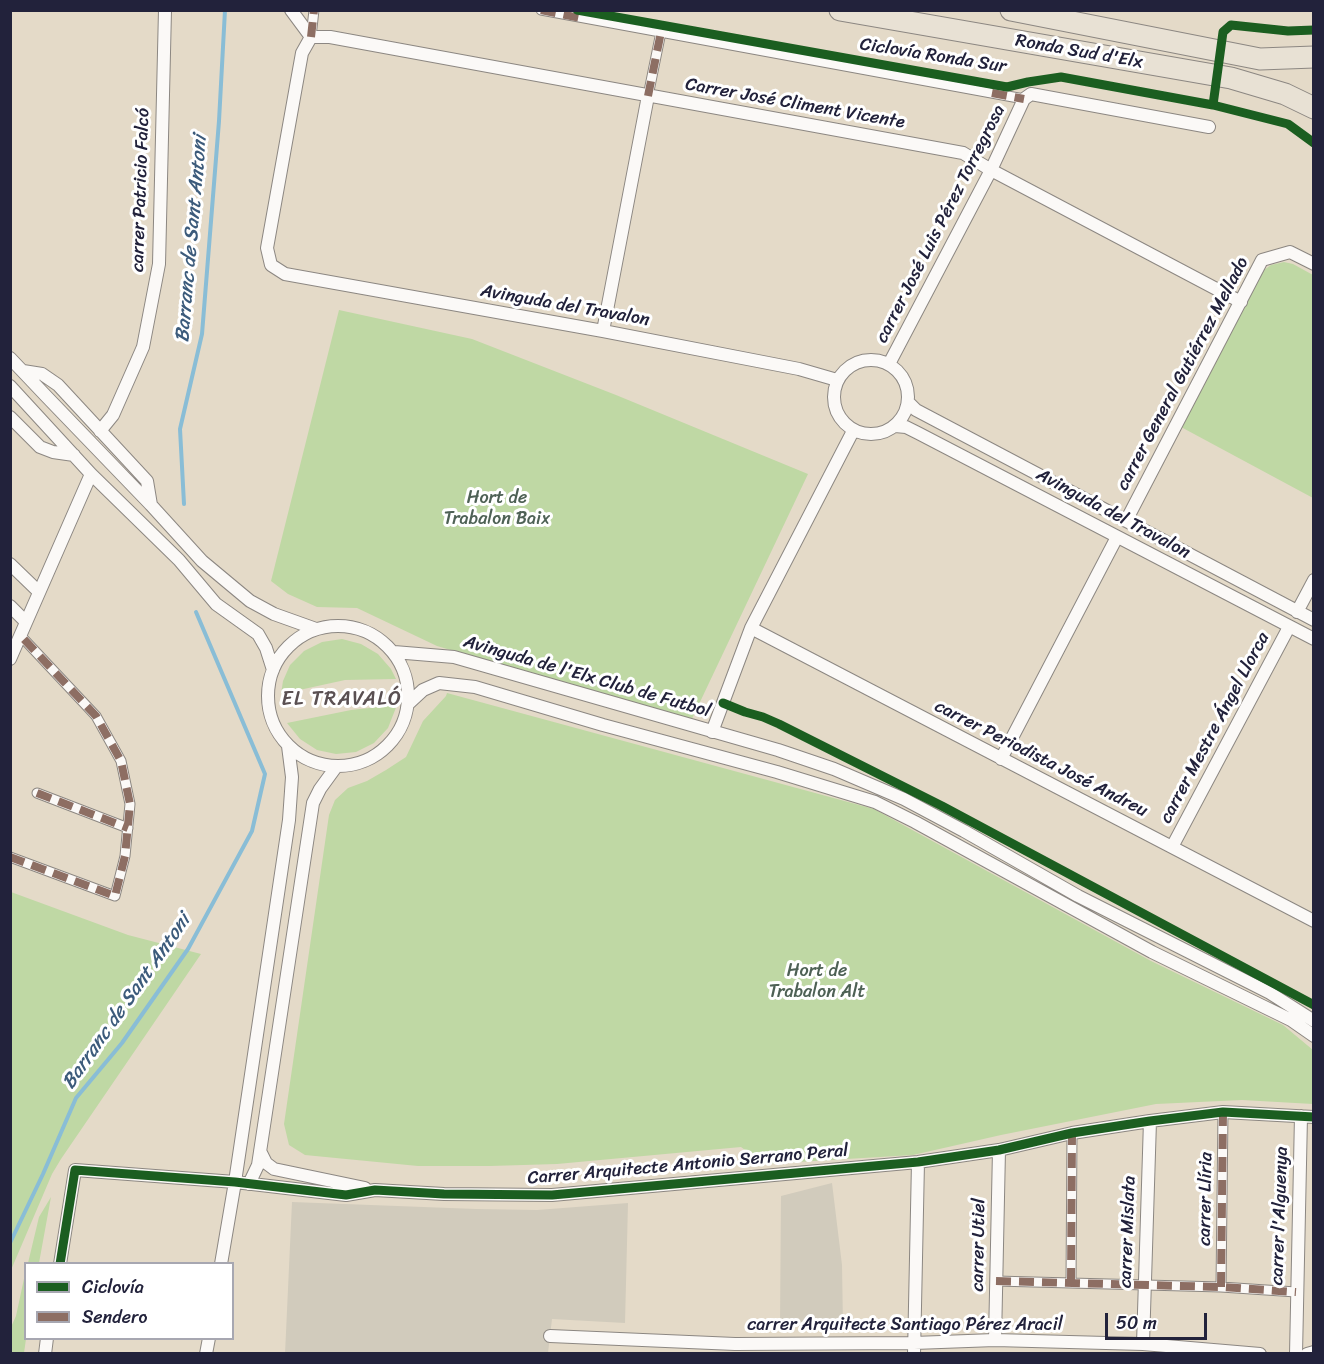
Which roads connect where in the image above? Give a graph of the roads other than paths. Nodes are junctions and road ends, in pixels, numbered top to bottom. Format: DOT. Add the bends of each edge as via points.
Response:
graph roads {
  1 [pos="165,10"];
  2 [pos="291,10"];
  3 [pos="314,10"];
  4 [pos="541,10"];
  5 [pos="840,10"];
  6 [pos="1011,10"];
  7 [pos="661,32"];
  8 [pos="311,37"];
  9 [pos="1314,57"];
  10 [pos="648,96"];
  11 [pos="1024,99"];
  12 [pos="1314,108"];
  13 [pos="1209,127"];
  14 [pos="991,170"];
  15 [pos="1314,264"];
  16 [pos="1241,302"];
  17 [pos="603,331"];
  18 [pos="10,358"];
  19 [pos="889,364"];
  20 [pos="23,371"];
  21 [pos="837,380"];
  22 [pos="10,386"];
  23 [pos="908,402"];
  24 [pos="10,417"];
  25 [pos="895,426"];
  26 [pos="100,431"];
  27 [pos="853,431"];
  28 [pos="74,455"];
  29 [pos="91,474"];
  30 [pos="151,505"];
  31 [pos="1126,521"];
  32 [pos="1118,537"];
  33 [pos="11,564"];
  34 [pos="1314,580"];
  35 [pos="39,591"];
  36 [pos="10,606"];
  37 [pos="1297,612"];
  38 [pos="1314,620"];
  39 [pos="26,622"];
  40 [pos="1289,627"];
  41 [pos="751,628"];
  42 [pos="316,629"];
  43 [pos="21,635"];
  44 [pos="1314,639"];
  45 [pos="394,652"];
  46 [pos="10,659"];
  47 [pos="273,670"];
  48 [pos="409,703"];
  49 [pos="712,732"];
  50 [pos="288,746"];
  51 [pos="1001,759"];
  52 [pos="336,767"];
  53 [pos="37,793"];
  54 [pos="128,828"];
  55 [pos="1172,847"];
  56 [pos="10,857"];
  57 [pos="1314,921"];
  58 [pos="1314,1021"];
  59 [pos="1314,1036"];
  60 [pos="1223,1112"];
  61 [pos="1309,1115"];
  62 [pos="1150,1121"];
  63 [pos="1072,1133"];
  64 [pos="999,1150"];
  65 [pos="260,1151"];
  66 [pos="918,1162"];
  67 [pos="235,1182"];
  68 [pos="249,1184"];
  69 [pos="375,1190"];
  70 [pos="60,1262"];
  71 [pos="221,1262"];
  72 [pos="996,1281"];
  73 [pos="1071,1283"];
  74 [pos="1145,1285"];
  75 [pos="1221,1287"];
  76 [pos="1296,1292"];
  77 [pos="550,1336"];
  78 [pos="995,1340"];
  79 [pos="1143,1344"];
  80 [pos="914,1348"];
  81 [pos="1314,1352"];
  82 [pos="1260,1353"];
  83 [pos="1296,1353"];
  84 [pos="1307,1353"];
  1 -- 26 [label="street, carrer Patricio Falcó" via="159,264 143,347 113,415"];
  2 -- 8 [label="street"];
  3 -- 8 [label="street"];
  4 -- 7 [label="street"];
  5 -- 12 [label="highway, Ronda Sud d'Elx" via="1231,78 1285,94"];
  6 -- 9 [label="highway, Ronda Sud d'Elx" via="1260,59"];
  7 -- 10 [label="street"];
  7 -- 11 [label="street"];
  8 -- 10 [label="street, Carrer José Climent Vicente" via="330,37"];
  8 -- 17 [label="street, Avinguda del Travalon" via="302,53 267,248 271,265 285,274"];
  10 -- 14 [label="street, Carrer José Climent Vicente" via="963,153"];
  10 -- 17 [label="street"];
  11 -- 13 [label="street" via="1031,93"];
  11 -- 14 [label="street, carrer José Luis Pérez Torregrosa"];
  14 -- 16 [label="street, Carrer José Climent Vicente"];
  14 -- 19 [label="street, carrer José Luis Pérez Torregrosa"];
  15 -- 16 [label="street, carrer General Gutiérrez Mellado" via="1290,252 1262,260"];
  16 -- 31 [label="street, carrer General Gutiérrez Mellado"];
  17 -- 21 [label="street, Avinguda del Travalon"];
  18 -- 20 [label="street"];
  19 -- 21 [label="street" via="859,362"];
  19 -- 23 [label="street" via="905,382"];
  20 -- 26 [label="street" via="42,374 58,385"];
  20 -- 30 [label="street"];
  21 -- 27 [label="street" via="833,396 836,413"];
  22 -- 28 [label="street"];
  23 -- 25 [label="street" via="903,418"];
  23 -- 31 [label="street, Avinguda del Travalon" via="916,410"];
  24 -- 28 [label="street" via="40,447"];
  25 -- 27 [label="street" via="873,435"];
  25 -- 32 [label="street, Avinguda del Travalon" via="906,427"];
  26 -- 30 [label="street" via="147,481"];
  27 -- 41 [label="street"];
  28 -- 29 [label="street"];
  29 -- 35 [label="street"];
  29 -- 47 [label="street" via="178,560 216,604 258,634"];
  30 -- 42 [label="street" via="202,561 250,601"];
  31 -- 37 [label="street, Avinguda del Travalon"];
  32 -- 40 [label="street, Avinguda del Travalon"];
  32 -- 51 [label="street"];
  33 -- 35 [label="street"];
  34 -- 37 [label="street"];
  35 -- 39 [label="street"];
  36 -- 39 [label="street"];
  37 -- 38 [label="street, Avinguda del Travalon"];
  39 -- 43 [label="street"];
  40 -- 44 [label="street, Avinguda del Travalon"];
  40 -- 55 [label="street, carrer Mestre Ángel Llorca"];
  41 -- 49 [label="street"];
  41 -- 51 [label="street, carrer Periodista José Andreu"];
  42 -- 45 [label="street" via="348,626 376,636"];
  42 -- 47 [label="street" via="289,645"];
  43 -- 46 [label="street"];
  43 -- 54 [label="street" via="96,716 121,761 130,804"];
  45 -- 48 [label="street" via="405,671"];
  45 -- 49 [label="street, Avinguda de l'Elx Club de Futbol" via="454,657"];
  47 -- 50 [label="street" via="268,688 271,716"];
  48 -- 52 [label="street" via="395,739 376,756 355,765"];
  48 -- 59 [label="street" via="423,690 439,683 475,687 875,802 1152,952 1291,1020"];
  49 -- 58 [label="street, Avinguda de l'Elx Club de Futbol" via="834,769 904,800 1078,896 1270,993"];
  50 -- 52 [label="street" via="298,754"];
  50 -- 67 [label="street" via="292,777 289,820"];
  51 -- 55 [label="street, carrer Periodista José Andreu"];
  52 -- 65 [label="street" via="313,803"];
  53 -- 54 [label="street"];
  54 -- 56 [label="street" via="115,896"];
  55 -- 57 [label="street, carrer Periodista José Andreu"];
  60 -- 61 [label="street, Carrer Arquitecte Antonio Serrano Peral"];
  60 -- 62 [label="street, Carrer Arquitecte Antonio Serrano Peral"];
  60 -- 75 [label="street, carrer Llíria"];
  61 -- 76 [label="street, carrer l'Alguenya"];
  62 -- 63 [label="street, Carrer Arquitecte Antonio Serrano Peral"];
  62 -- 74 [label="street, carrer Mislata"];
  63 -- 64 [label="street, Carrer Arquitecte Antonio Serrano Peral"];
  63 -- 73 [label="street"];
  64 -- 66 [label="street, Carrer Arquitecte Antonio Serrano Peral"];
  64 -- 72 [label="street, carrer Utiel"];
  65 -- 68 [label="street"];
  65 -- 69 [label="street" via="274,1169"];
  66 -- 69 [label="street, Carrer Arquitecte Antonio Serrano Peral" via="552,1195"];
  66 -- 80 [label="street"];
  67 -- 68 [label="street, Carrer Arquitecte Antonio Serrano Peral"];
  67 -- 70 [label="street, Carrer Arquitecte Antonio Serrano Peral" via="75,1170"];
  67 -- 71 [label="street"];
  68 -- 69 [label="street, Carrer Arquitecte Antonio Serrano Peral" via="345,1195"];
  72 -- 73 [label="street"];
  72 -- 78 [label="street, carrer Utiel"];
  73 -- 74 [label="street"];
  74 -- 75 [label="street"];
  74 -- 79 [label="street, carrer Mislata"];
  75 -- 76 [label="street"];
  76 -- 83 [label="street, carrer l'Alguenya"];
  77 -- 80 [label="street, carrer Arquitecte Santiago Pérez Aracil"];
  78 -- 79 [label="street, carrer Arquitecte Santiago Pérez Aracil"];
  78 -- 80 [label="street, carrer Arquitecte Santiago Pérez Aracil"];
  79 -- 82 [label="street, carrer Arquitecte Santiago Pérez Aracil"];
  81 -- 84 [label="street"];
}
